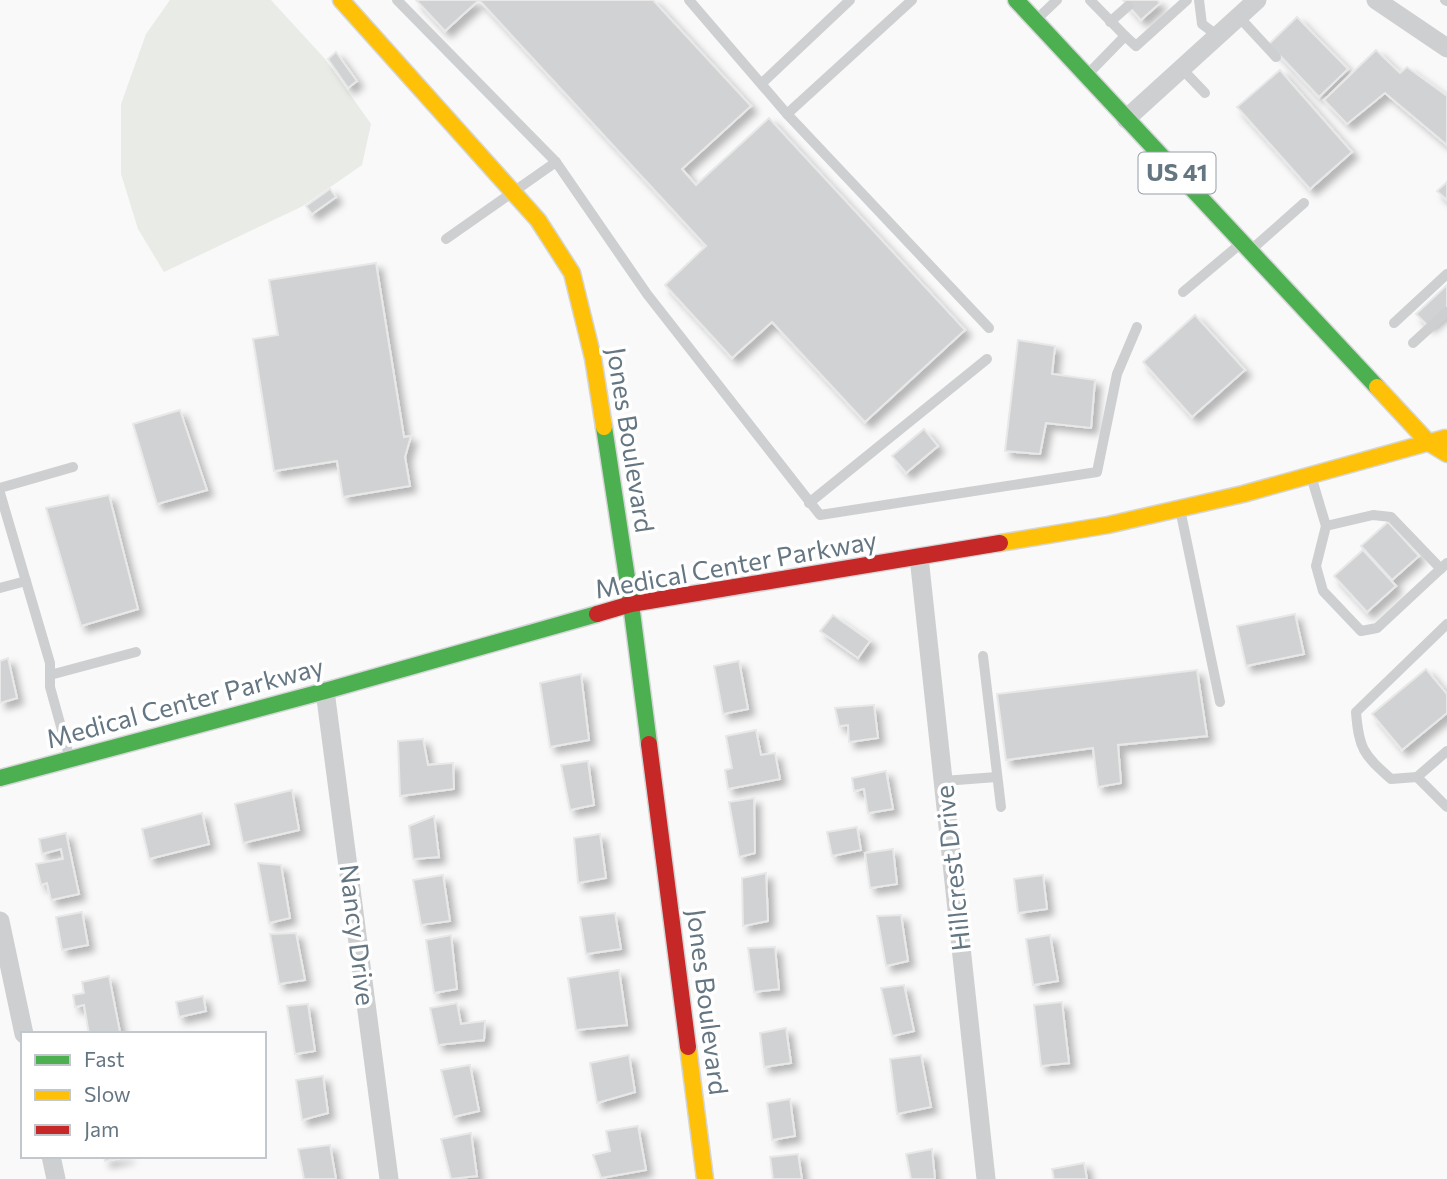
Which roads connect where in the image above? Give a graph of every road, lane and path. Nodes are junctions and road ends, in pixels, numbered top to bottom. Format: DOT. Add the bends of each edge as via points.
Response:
graph roads {
  1 [pos="341,0"];
  2 [pos="397,0"];
  3 [pos="689,0"];
  4 [pos="850,0"];
  5 [pos="912,0"];
  6 [pos="1016,0"];
  7 [pos="1057,0"];
  8 [pos="1090,0"];
  9 [pos="1199,0"];
  10 [pos="1257,0"];
  11 [pos="1376,0"];
  12 [pos="1183,1"];
  13 [pos="1128,6"];
  14 [pos="1238,17"];
  15 [pos="1035,20"];
  16 [pos="1110,22"];
  17 [pos="1125,36"];
  18 [pos="1218,36"];
  19 [pos="1447,48"];
  20 [pos="1276,57"];
  21 [pos="1182,69"];
  22 [pos="1086,76"];
  23 [pos="762,83"];
  24 [pos="1205,93"];
  25 [pos="787,114"];
  26 [pos="1126,119"];
  27 [pos="556,162"];
  28 [pos="514,192"];
  29 [pos="1304,203"];
  30 [pos="446,239"];
  31 [pos="1246,247"];
  32 [pos="1447,274"];
  33 [pos="1183,292"];
  34 [pos="1447,312"];
  35 [pos="1394,323"];
  36 [pos="1137,327"];
  37 [pos="989,328"];
  38 [pos="1413,343"];
  39 [pos="987,359"];
  40 [pos="1447,438"];
  41 [pos="1429,443"];
  42 [pos="1444,460"];
  43 [pos="73,467"];
  44 [pos="1311,476"];
  45 [pos="0,491"];
  46 [pos="809,503"];
  47 [pos="1180,508"];
  48 [pos="1326,526"];
  49 [pos="919,557"];
  50 [pos="1444,566"];
  51 [pos="26,581"];
  52 [pos="0,588"];
  53 [pos="631,604"];
  54 [pos="1447,624"];
  55 [pos="136,652"];
  56 [pos="983,656"];
  57 [pos="50,675"];
  58 [pos="325,691"];
  59 [pos="1220,702"];
  60 [pos="1447,751"];
  61 [pos="70,760"];
  62 [pos="997,777"];
  63 [pos="1417,777"];
  64 [pos="0,778"];
  65 [pos="943,781"];
  66 [pos="1001,807"];
  67 [pos="1447,807"];
  68 [pos="0,921"];
  69 [pos="24,1032"];
  70 [pos="51,1158"];
  71 [pos="56,1179"];
  72 [pos="388,1179"];
  73 [pos="705,1179"];
  74 [pos="986,1179"];
  1 -- 28 [label="main road, Jones Boulevard"];
  2 -- 27 [label="lane"];
  3 -- 23 [label="lane"];
  4 -- 23 [label="lane"];
  5 -- 25 [label="lane"];
  6 -- 15 [label="main road, US 41"];
  7 -- 15 [label="lane"];
  8 -- 16 [label="lane"];
  9 -- 18 [label="lane" via="1202,24"];
  10 -- 14 [label="street"];
  11 -- 19 [label="street"];
  12 -- 17 [label="lane" via="1136,46"];
  13 -- 16 [label="lane"];
  14 -- 18 [label="street"];
  14 -- 20 [label="lane"];
  15 -- 22 [label="main road, US 41"];
  16 -- 17 [label="lane"];
  17 -- 22 [label="lane"];
  18 -- 21 [label="street"];
  21 -- 24 [label="lane"];
  21 -- 26 [label="street"];
  22 -- 26 [label="main road, US 41"];
  23 -- 25 [label="lane"];
  25 -- 37 [label="lane"];
  26 -- 31 [label="main road, US 41"];
  27 -- 28 [label="lane"];
  27 -- 46 [label="lane" via="647,294"];
  28 -- 30 [label="lane"];
  28 -- 53 [label="main road, Jones Boulevard" via="572,273 593,358"];
  29 -- 31 [label="lane"];
  31 -- 33 [label="lane"];
  31 -- 41 [label="main road, US 41"];
  32 -- 35 [label="lane"];
  34 -- 38 [label="lane"];
  36 -- 46 [label="lane" via="1117,373 1097,472 820,515"];
  39 -- 46 [label="lane"];
  40 -- 41 [label="main road, Medical Center Parkway"];
  41 -- 42 [label="main road, US 41"];
  41 -- 44 [label="main road, Medical Center Parkway"];
  43 -- 45 [label="lane"];
  44 -- 47 [label="main road, Medical Center Parkway"];
  44 -- 48 [label="lane"];
  45 -- 51 [label="lane"];
  47 -- 49 [label="main road, Medical Center Parkway"];
  47 -- 59 [label="lane"];
  48 -- 50 [label="lane" via="1373,515 1391,517"];
  48 -- 50 [label="lane" via="1317,566 1323,591 1361,631 1377,628"];
  49 -- 53 [label="main road, Medical Center Parkway"];
  49 -- 65 [label="street, Hillcrest Drive"];
  51 -- 52 [label="lane"];
  51 -- 57 [label="lane"];
  53 -- 58 [label="main road, Medical Center Parkway"];
  53 -- 73 [label="main road, Jones Boulevard"];
  54 -- 63 [label="lane" via="1356,712 1359,740 1367,757 1391,779"];
  55 -- 57 [label="lane"];
  56 -- 62 [label="lane"];
  57 -- 61 [label="lane"];
  58 -- 61 [label="main road, Medical Center Parkway"];
  58 -- 72 [label="street, Nancy Drive"];
  60 -- 63 [label="lane"];
  61 -- 64 [label="main road, Medical Center Parkway"];
  62 -- 65 [label="lane"];
  62 -- 66 [label="lane"];
  63 -- 67 [label="lane"];
  65 -- 74 [label="street, Hillcrest Drive"];
  68 -- 69 [label="street"];
  70 -- 71 [label="street"];
}
